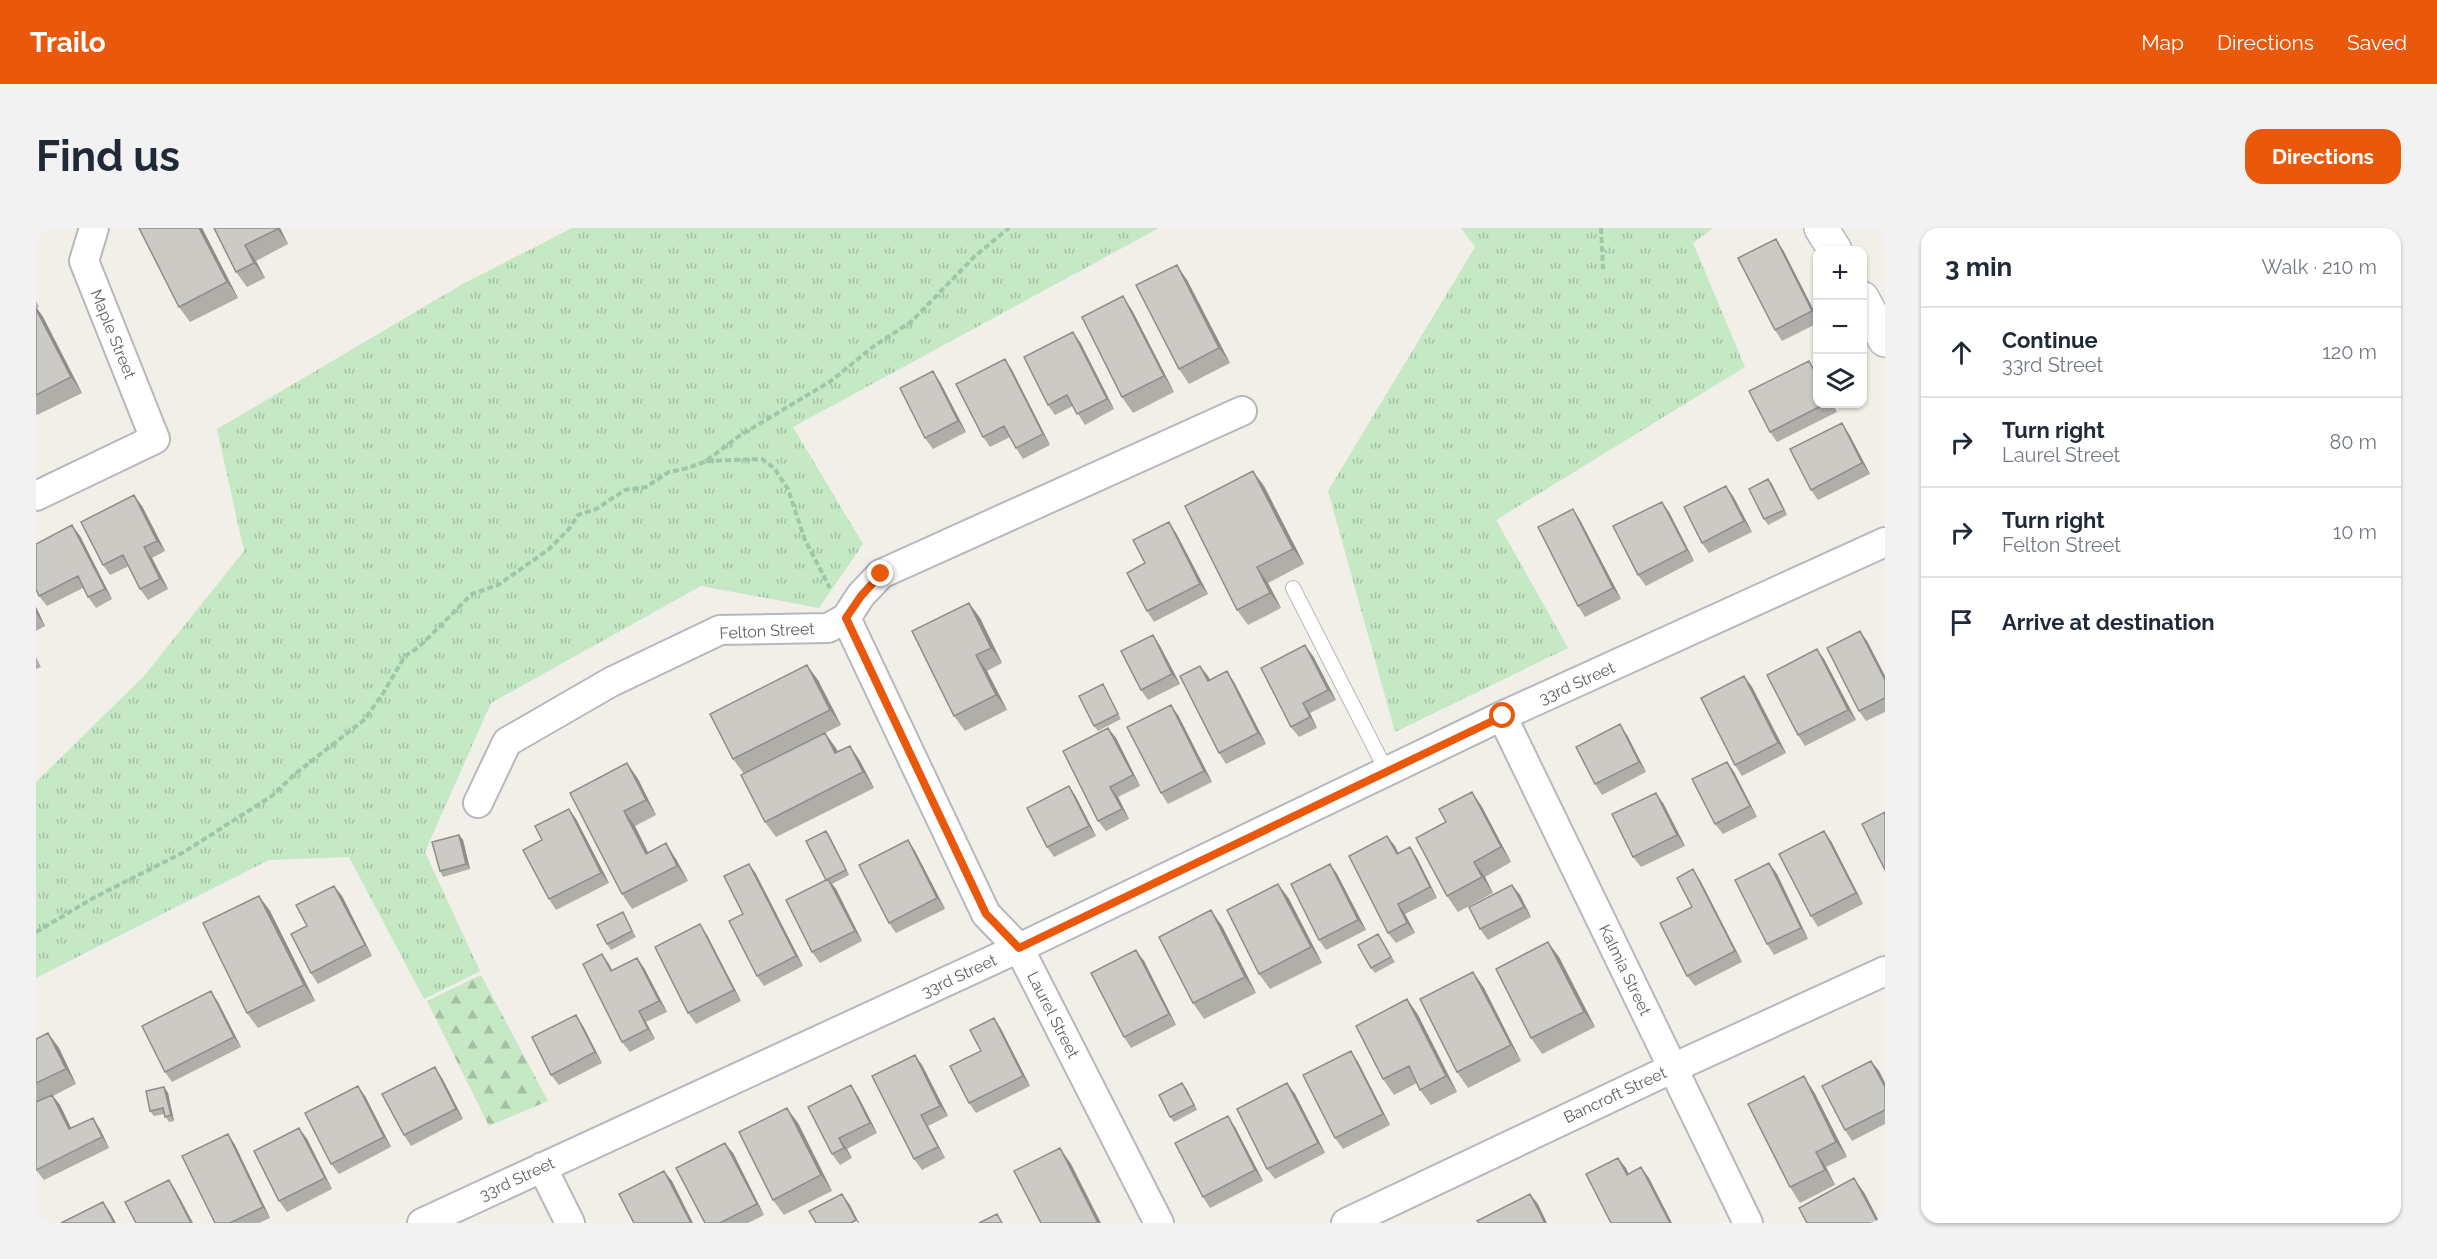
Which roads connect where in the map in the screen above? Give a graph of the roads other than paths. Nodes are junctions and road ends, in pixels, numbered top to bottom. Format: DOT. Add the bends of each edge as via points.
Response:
graph roads {
  1 [pos="94,228"];
  2 [pos="1821,228"];
  3 [pos="1832,246"];
  4 [pos="1864,300"];
  5 [pos="1885,340"];
  6 [pos="1242,411"];
  7 [pos="36,496"];
  8 [pos="1885,542"];
  9 [pos="1293,588"];
  10 [pos="846,618"];
  11 [pos="1503,716"];
  12 [pos="1387,772"];
  13 [pos="478,802"];
  14 [pos="1019,948"];
  15 [pos="1885,971"];
  16 [pos="1673,1068"];
  17 [pos="542,1167"];
  18 [pos="422,1223"];
  19 [pos="570,1223"];
  20 [pos="1159,1223"];
  21 [pos="1346,1223"];
  22 [pos="1748,1223"];
  1 -- 7 [label="street, Maple Street" via="84,261 155,439"];
  2 -- 3 [label="street"];
  4 -- 5 [label="street"];
  6 -- 10 [label="street" via="881,574"];
  8 -- 11 [label="street, 33rd Street"];
  9 -- 12 [label="lane"];
  10 -- 13 [label="street, Felton Street" via="828,628 720,630 611,682 507,742"];
  10 -- 14 [label="street, Laurel Street" via="986,914"];
  11 -- 12 [label="street, 33rd Street"];
  11 -- 16 [label="street, Kalmia Street"];
  12 -- 14 [label="street, 33rd Street"];
  14 -- 17 [label="street, 33rd Street"];
  14 -- 20 [label="street, Laurel Street"];
  15 -- 16 [label="street, Bancroft Street"];
  16 -- 21 [label="street, Bancroft Street"];
  16 -- 22 [label="street, Kalmia Street"];
  17 -- 18 [label="street, 33rd Street"];
  17 -- 19 [label="street"];
}
